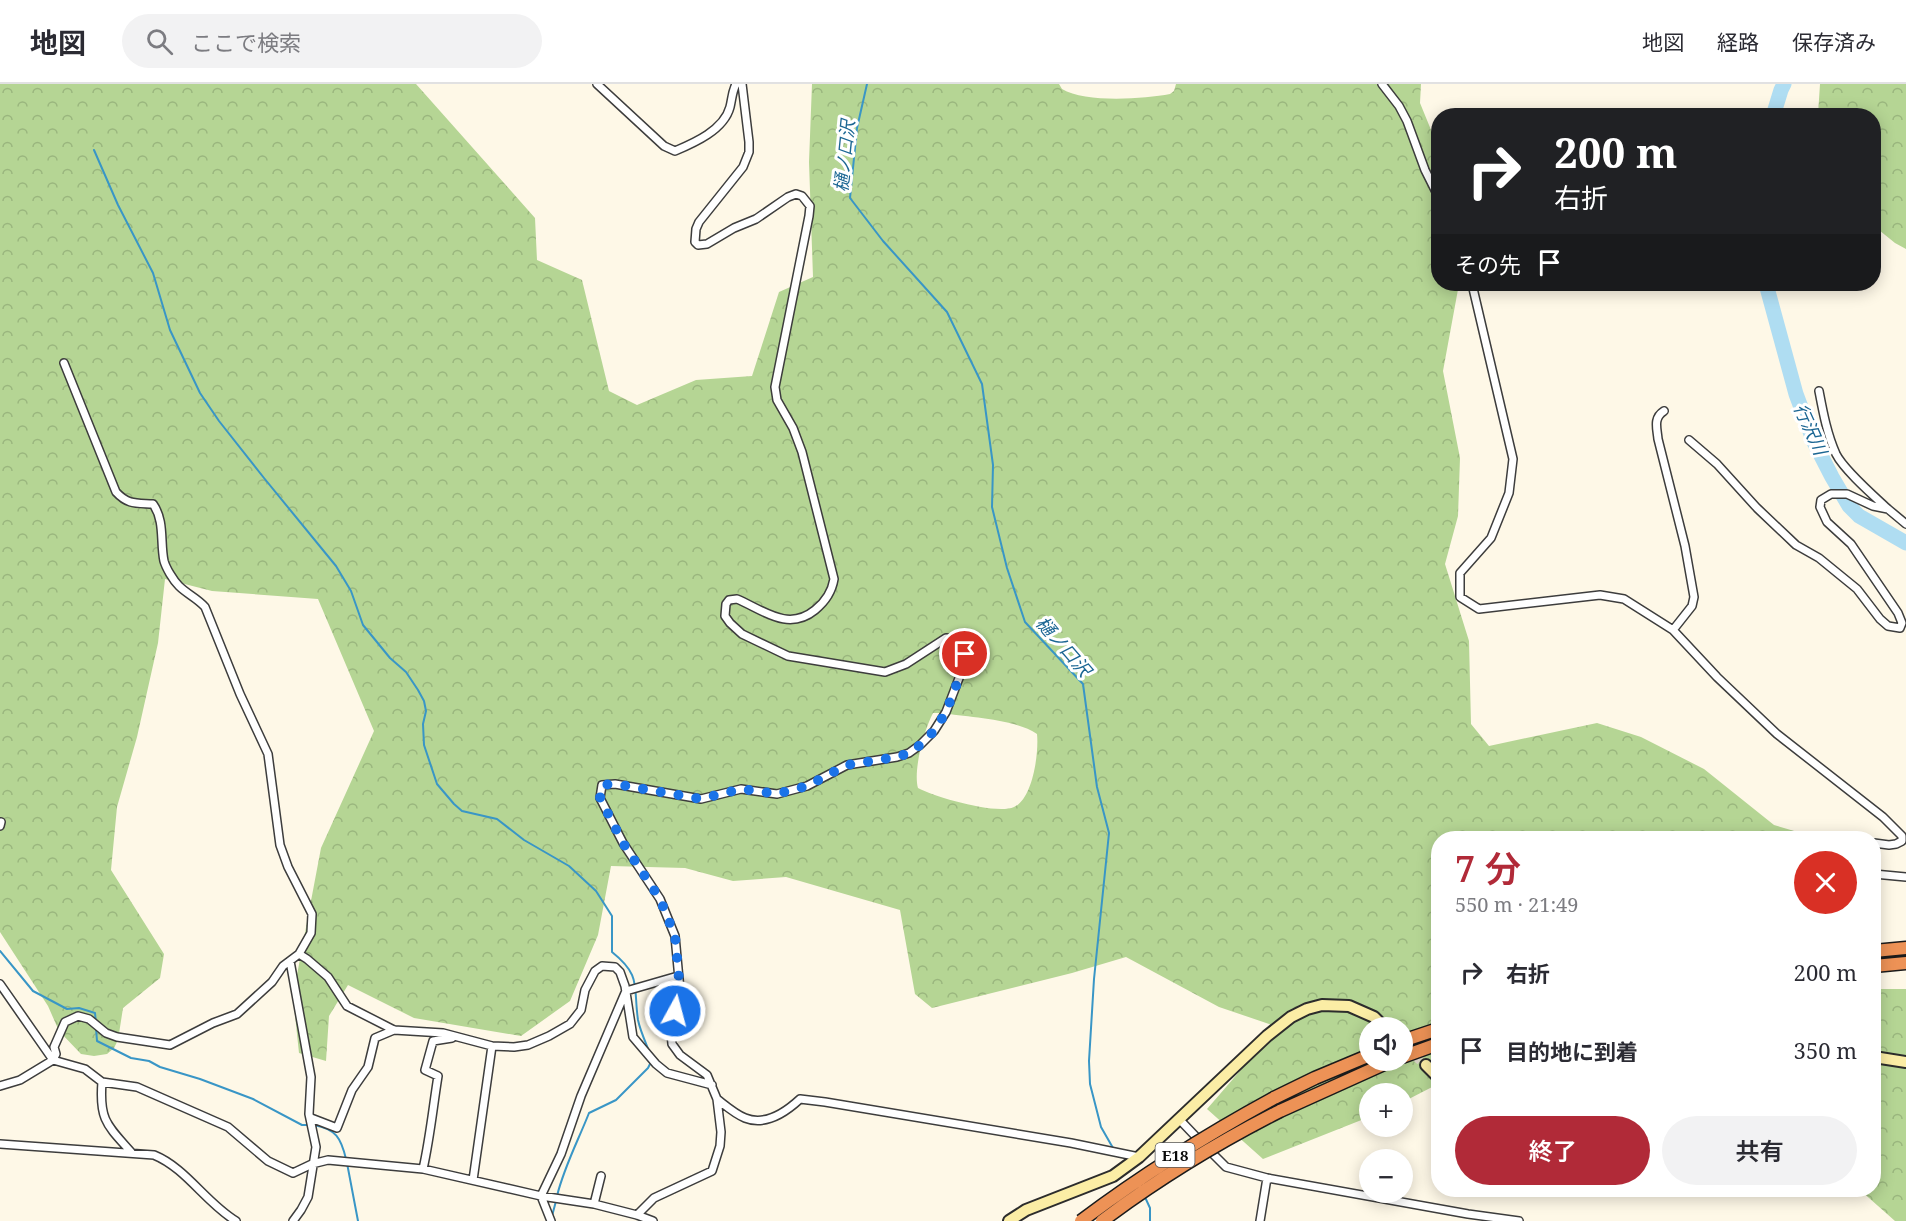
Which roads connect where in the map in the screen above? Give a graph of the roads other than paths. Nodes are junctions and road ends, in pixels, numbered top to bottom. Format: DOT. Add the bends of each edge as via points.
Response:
graph roads {
  1 [pos="597,84"];
  2 [pos="736,84"];
  3 [pos="742,84"];
  4 [pos="1382,84"];
  5 [pos="1431,182"];
  6 [pos="1474,291"];
  7 [pos="64,363"];
  8 [pos="1819,391"];
  9 [pos="1664,411"];
  10 [pos="1689,440"];
  11 [pos="1888,509"];
  12 [pos="1906,524"];
  13 [pos="1673,630"];
  14 [pos="1881,843"];
  15 [pos="1881,875"];
  16 [pos="1906,877"];
  17 [pos="1906,948"];
  18 [pos="1881,950"];
  19 [pos="299,954"];
  20 [pos="290,961"];
  21 [pos="1906,963"];
  22 [pos="1881,965"];
  23 [pos="678,976"];
  24 [pos="0,984"];
  25 [pos="626,991"];
  26 [pos="1374,1017"];
  27 [pos="393,1030"];
  28 [pos="1431,1031"];
  29 [pos="456,1037"];
  30 [pos="1413,1037"];
  31 [pos="492,1046"];
  32 [pos="54,1047"];
  33 [pos="1431,1047"];
  34 [pos="46,1051"];
  35 [pos="1413,1053"];
  36 [pos="1881,1058"];
  37 [pos="53,1060"];
  38 [pos="1359,1060"];
  39 [pos="1906,1062"];
  40 [pos="1426,1065"];
  41 [pos="1431,1070"];
  42 [pos="1368,1071"];
  43 [pos="102,1082"];
  44 [pos="712,1085"];
  45 [pos="0,1086"];
  46 [pos="717,1099"];
  47 [pos="311,1118"];
  48 [pos="1179,1119"];
  49 [pos="0,1144"];
  50 [pos="131,1152"];
  51 [pos="1139,1157"];
  52 [pos="312,1164"];
  53 [pos="423,1169"];
  54 [pos="601,1176"];
  55 [pos="1267,1178"];
  56 [pos="473,1180"];
  57 [pos="541,1196"];
  58 [pos="594,1204"];
  59 [pos="637,1215"];
  60 [pos="1468,1218"];
  61 [pos="231,1220"];
  62 [pos="293,1221"];
  63 [pos="551,1221"];
  64 [pos="653,1221"];
  65 [pos="1009,1221"];
  66 [pos="1081,1221"];
  67 [pos="1101,1221"];
  68 [pos="1260,1221"];
  69 [pos="1519,1221"];
  1 -- 2 [label="street" via="664,146 675,151 718,127 730,110"];
  3 -- 23 [label="street" via="749,152 743,167 699,222 695,242 707,244 793,195 808,201 809,216 775,387 777,400 802,452 834,579 822,604 801,618 780,619 737,599 726,604 725,616 742,634 788,656 885,672 906,664 946,638 956,639 965,654 946,712 934,731 909,753 847,765 807,786 777,794 741,789 701,799 602,785 600,798 623,843 660,899 675,936"];
  4 -- 5 [label="street" via="1407,121"];
  6 -- 13 [label="street" via="1513,459 1509,494 1491,538 1460,573 1460,597 1479,609 1613,596"];
  7 -- 19 [label="street" via="116,492 124,501 156,507 167,568 178,586 205,607 268,754 280,845 312,914 311,933"];
  8 -- 11 [label="street" via="1837,456"];
  9 -- 13 [label="street" via="1656,421 1658,439 1694,597 1692,606"];
  10 -- 11 [label="street" via="1796,545 1857,589 1888,626 1900,628 1898,613 1876,579 1851,544 1827,522 1820,507 1821,500 1831,494 1847,494"];
  11 -- 12 [label="street"];
  13 -- 14 [label="street" via="1777,734 1902,836 1896,844"];
  15 -- 16 [label="street"];
  17 -- 18 [label="highway"];
  19 -- 20 [label="street"];
  19 -- 27 [label="street" via="328,977 347,1006"];
  20 -- 32 [label="street" via="237,1014 170,1046 117,1037 78,1016 65,1022"];
  20 -- 47 [label="street" via="310,1077"];
  21 -- 22 [label="highway"];
  23 -- 25 [label="street"];
  23 -- 44 [label="street" via="680,990 672,1044 707,1075"];
  24 -- 34 [label="street"];
  25 -- 31 [label="street" via="620,972 602,966 591,976 580,1010 559,1031 528,1045"];
  25 -- 44 [label="street" via="633,1037 656,1064 667,1073"];
  25 -- 57 [label="street"];
  26 -- 48 [label="street" via="1350,1006 1322,1005 1291,1017"];
  27 -- 29 [label="street"];
  27 -- 47 [label="street" via="375,1038 368,1067 352,1090 337,1128"];
  28 -- 30 [label="highway"];
  29 -- 31 [label="street"];
  29 -- 53 [label="street" via="433,1041 426,1064 425,1070 438,1076"];
  31 -- 56 [label="street"];
  32 -- 34 [label="street"];
  32 -- 37 [label="street"];
  33 -- 35 [label="highway"];
  34 -- 37 [label="street"];
  36 -- 39 [label="street"];
  37 -- 43 [label="street" via="85,1069"];
  37 -- 45 [label="street" via="20,1080"];
  38 -- 66 [label="highway, E18, bridge" via="1274,1098 1198,1141"];
  40 -- 41 [label="street"];
  42 -- 67 [label="highway, E18, bridge" via="1280,1110 1203,1153"];
  43 -- 50 [label="street" via="101,1108 105,1120"];
  43 -- 52 [label="street" via="137,1087 228,1127 268,1161 292,1173"];
  44 -- 46 [label="street"];
  46 -- 51 [label="street" via="745,1119 757,1121 788,1111 800,1099"];
  46 -- 59 [label="street" via="721,1132 712,1171 654,1198"];
  47 -- 52 [label="street" via="316,1148"];
  48 -- 51 [label="street"];
  48 -- 55 [label="street" via="1226,1167"];
  49 -- 50 [label="street"];
  50 -- 61 [label="street" via="164,1159"];
  51 -- 65 [label="street" via="1113,1176 1026,1210"];
  52 -- 53 [label="street" via="344,1161"];
  52 -- 62 [label="street" via="308,1197"];
  53 -- 56 [label="street"];
  54 -- 58 [label="street"];
  55 -- 60 [label="street"];
  55 -- 68 [label="street"];
  56 -- 57 [label="street"];
  57 -- 58 [label="street"];
  57 -- 63 [label="street"];
  58 -- 59 [label="street"];
  59 -- 64 [label="street"];
  60 -- 69 [label="street"];
}
